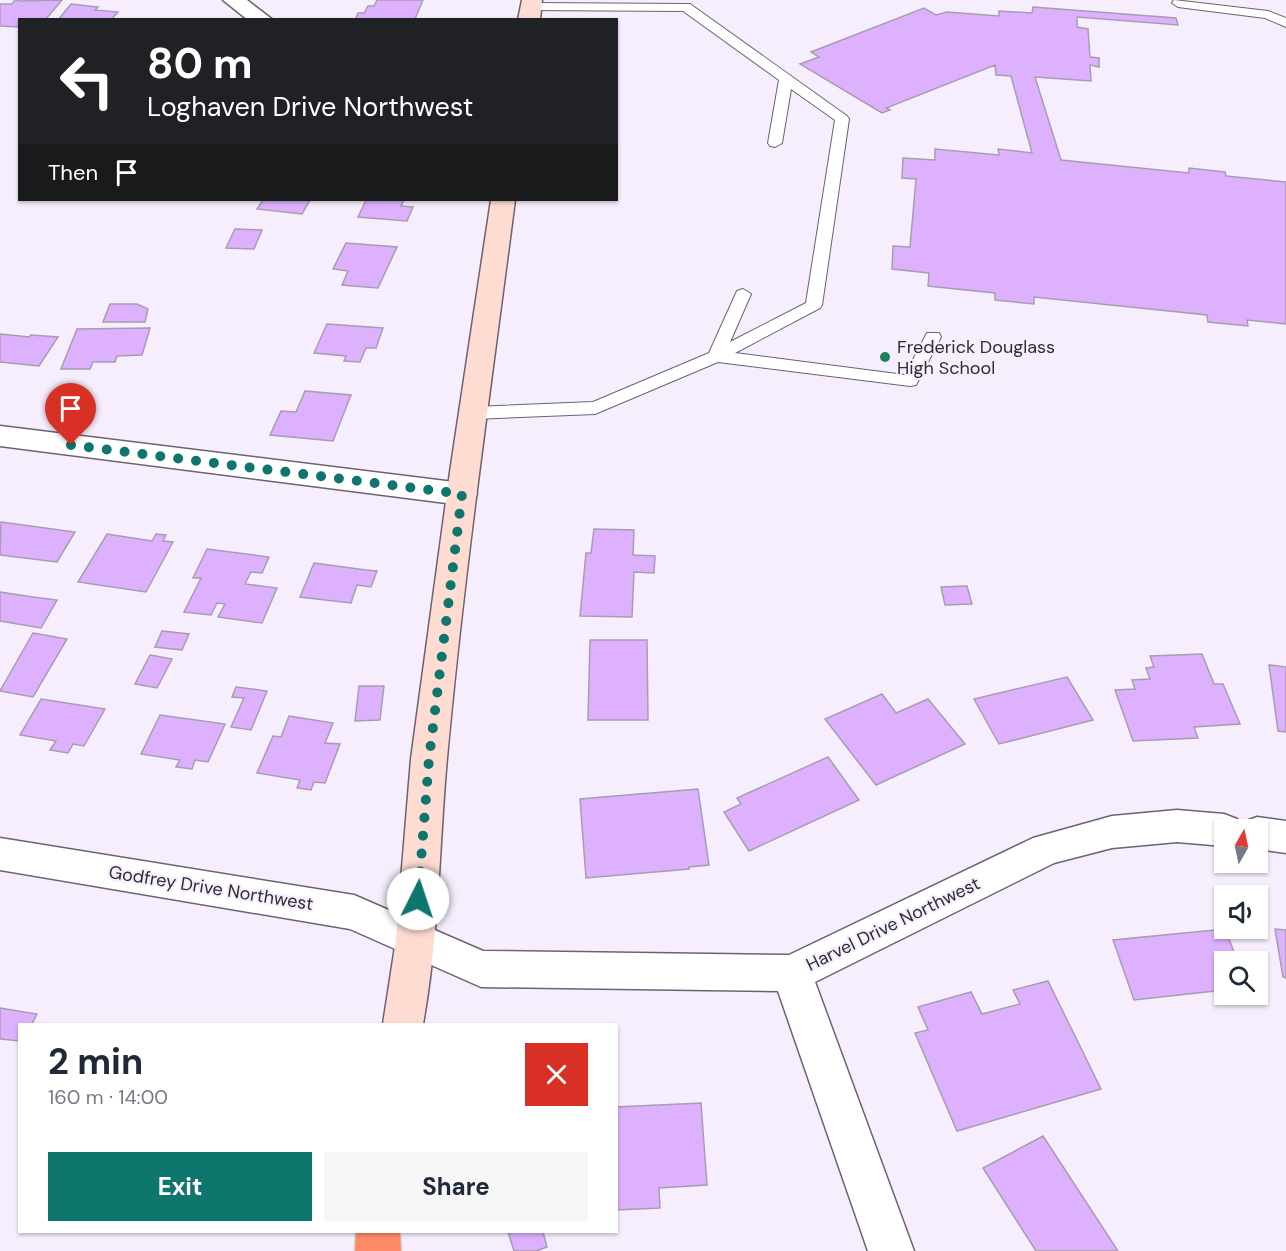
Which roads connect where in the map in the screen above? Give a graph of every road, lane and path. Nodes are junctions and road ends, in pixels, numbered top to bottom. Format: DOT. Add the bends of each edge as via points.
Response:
graph roads {
  1 [pos="234,0"];
  2 [pos="1178,3"];
  3 [pos="690,4"];
  4 [pos="1215,4"];
  5 [pos="531,9"];
  6 [pos="260,18"];
  7 [pos="1286,22"];
  8 [pos="786,80"];
  9 [pos="775,143"];
  10 [pos="503,201"];
  11 [pos="743,294"];
  12 [pos="933,337"];
  13 [pos="716,356"];
  14 [pos="473,413"];
  15 [pos="0,436"];
  16 [pos="462,494"];
  17 [pos="1214,829"];
  18 [pos="1268,835"];
  19 [pos="1286,837"];
  20 [pos="0,854"];
  21 [pos="416,940"];
  22 [pos="792,973"];
  23 [pos="403,1023"];
  24 [pos="372,1233"];
  25 [pos="378,1233"];
  26 [pos="369,1251"];
  27 [pos="378,1251"];
  28 [pos="891,1251"];
  1 -- 6 [label="street"];
  2 -- 4 [label="lane"];
  3 -- 5 [label="lane"];
  3 -- 8 [label="lane"];
  4 -- 7 [label="lane"];
  8 -- 9 [label="lane"];
  8 -- 13 [label="lane" via="842,119 814,305"];
  10 -- 14 [label="main road"];
  11 -- 13 [label="lane"];
  12 -- 13 [label="lane" via="910,381"];
  13 -- 14 [label="lane" via="595,408"];
  14 -- 16 [label="main road"];
  15 -- 16 [label="street"];
  16 -- 21 [label="main road" via="429,759"];
  17 -- 22 [label="street, Harvel Drive Northwest" via="1177,826 1112,832 1046,849"];
  18 -- 19 [label="street"];
  20 -- 21 [label="street, Godfrey Drive Northwest" via="333,907 354,912"];
  21 -- 22 [label="street, Harvel Drive Northwest" via="481,969"];
  21 -- 23 [label="main road"];
  22 -- 28 [label="street"];
  24 -- 26 [label="main road"];
  25 -- 27 [label="highway"];
}
